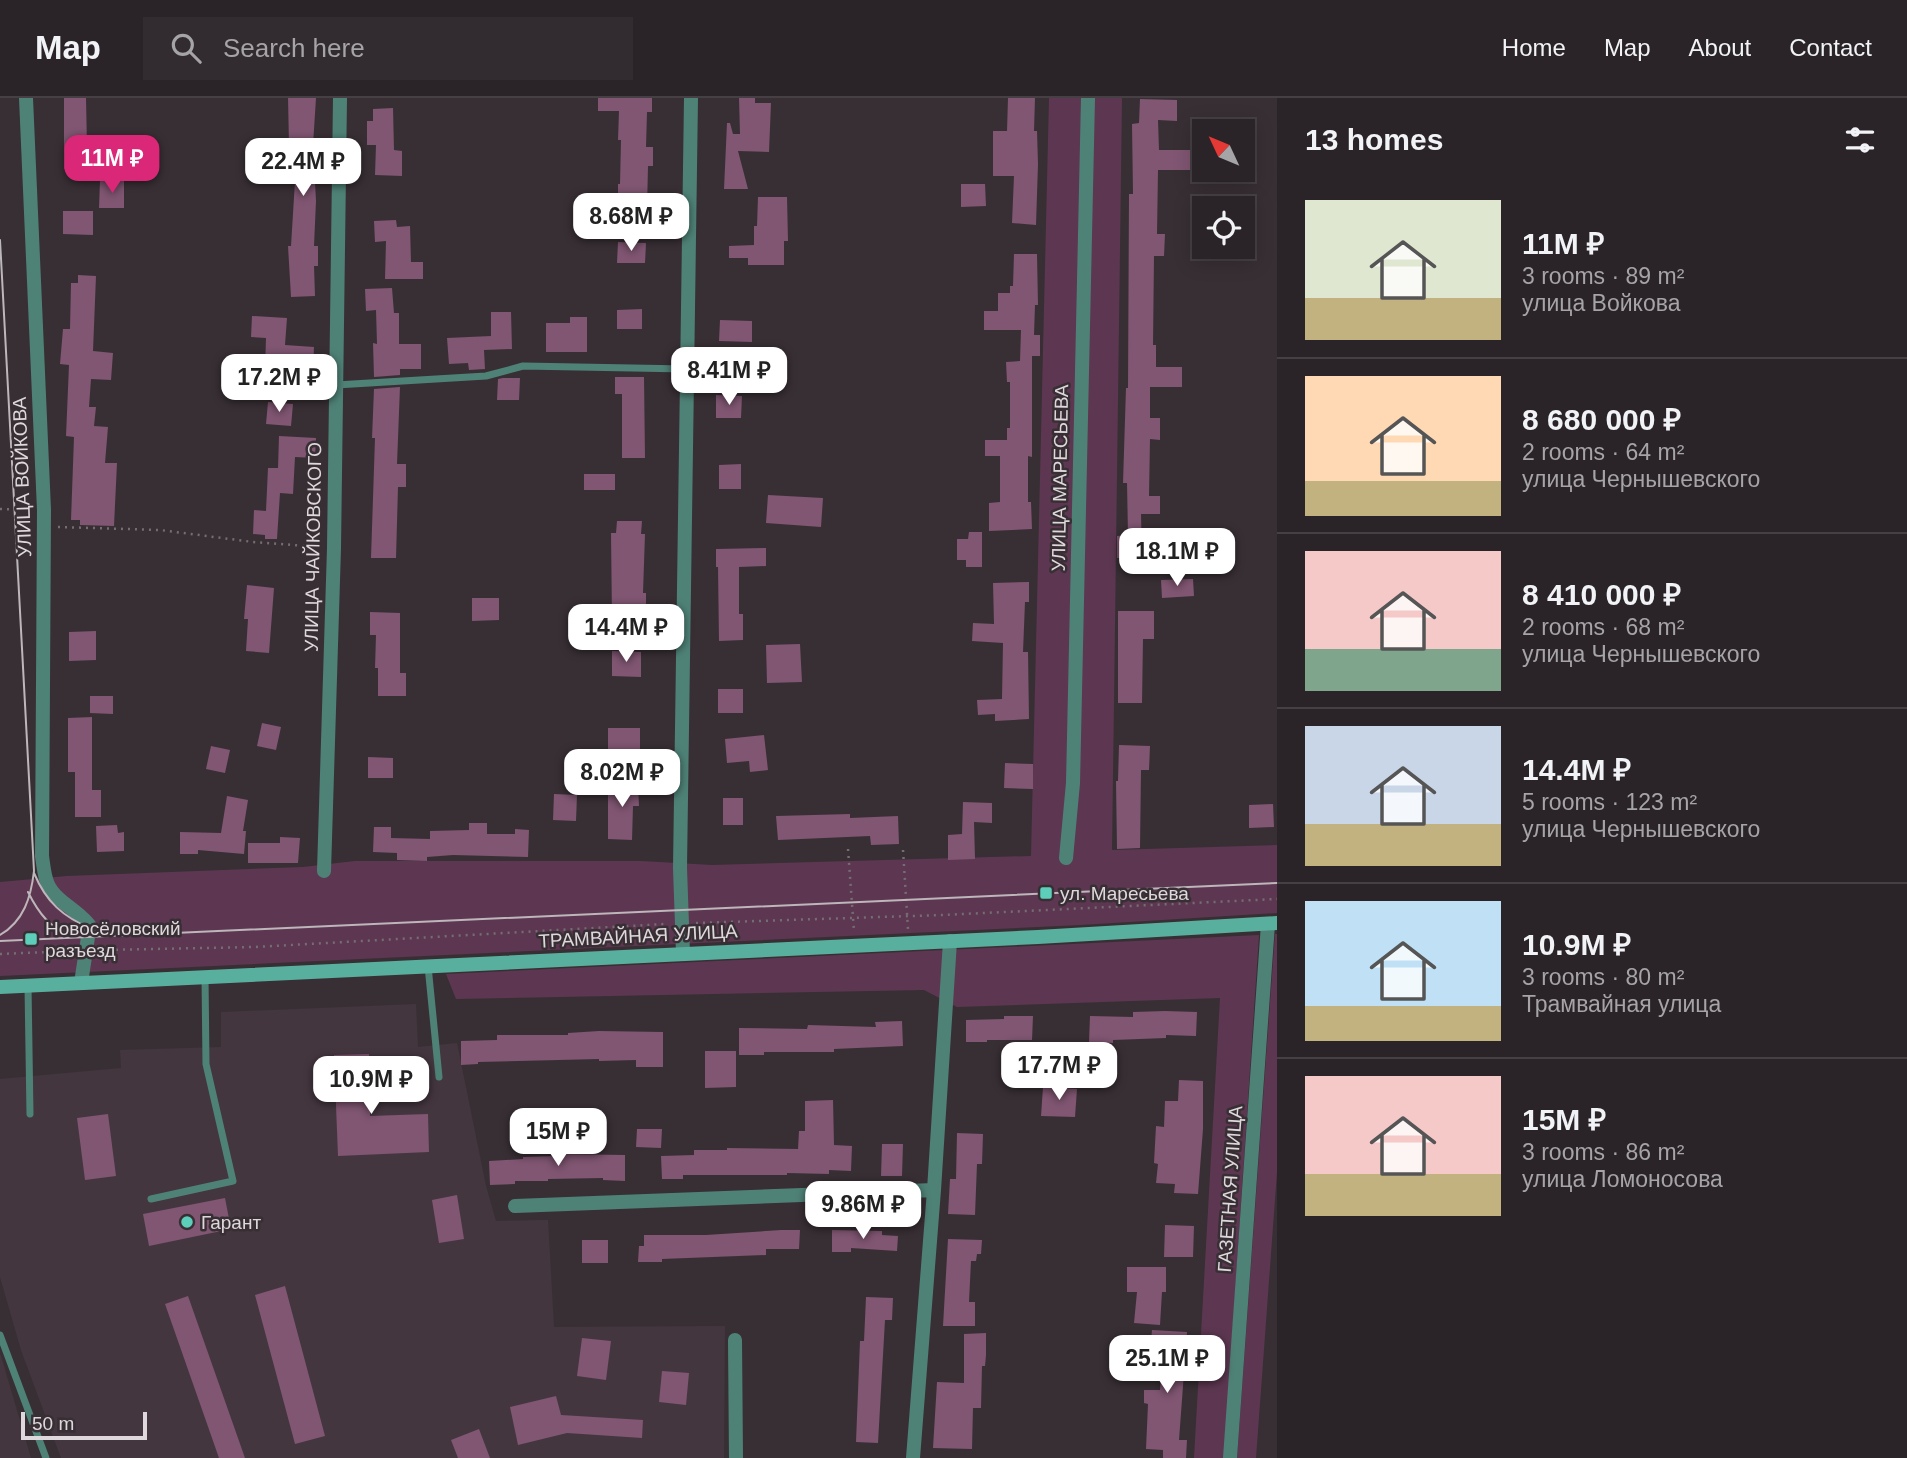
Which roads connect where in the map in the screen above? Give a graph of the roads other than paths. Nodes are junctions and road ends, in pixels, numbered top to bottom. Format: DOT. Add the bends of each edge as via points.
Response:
graph roads {
  1 [pos="26,98"];
  2 [pos="340,98"];
  3 [pos="691,98"];
  4 [pos="1088,98"];
  5 [pos="688,369"];
  6 [pos="336,385"];
  7 [pos="1066,858"];
  8 [pos="324,871"];
  9 [pos="1272,924"];
  10 [pos="950,941"];
  11 [pos="682,953"];
  12 [pos="428,965"];
  13 [pos="205,975"];
  14 [pos="81,982"];
  15 [pos="28,985"];
  16 [pos="0,986"];
  17 [pos="439,1077"];
  18 [pos="30,1114"];
  19 [pos="934,1190"];
  20 [pos="151,1199"];
  21 [pos="515,1206"];
  22 [pos="0,1335"];
  23 [pos="734,1340"];
  24 [pos="46,1458"];
  25 [pos="736,1458"];
  26 [pos="914,1458"];
  27 [pos="1230,1458"];
  1 -- 14 [label="street, УЛИЦА ВОЙКОВА" via="44,510 42,856 46,881 59,900 86,919 92,929"];
  2 -- 6 [label="street, УЛИЦА ЧАЙКОВСКОГО"];
  3 -- 5 [label="street"];
  4 -- 7 [label="street, УЛИЦА МАРЕСЬЕВА" via="1073,783"];
  5 -- 6 [label="lane" via="523,366 486,376"];
  5 -- 11 [label="street"];
  6 -- 8 [label="street, УЛИЦА ЧАЙКОВСКОГО"];
  9 -- 10 [label="main road, ТРАМВАЙНАЯ УЛИЦА"];
  9 -- 27 [label="street, ГАЗЕТНАЯ УЛИЦА"];
  10 -- 11 [label="main road, ТРАМВАЙНАЯ УЛИЦА"];
  10 -- 19 [label="street"];
  11 -- 12 [label="main road, ТРАМВАЙНАЯ УЛИЦА"];
  12 -- 13 [label="main road, ТРАМВАЙНАЯ УЛИЦА"];
  12 -- 17 [label="lane"];
  13 -- 14 [label="main road, ТРАМВАЙНАЯ УЛИЦА"];
  13 -- 20 [label="lane" via="206,1064 233,1181"];
  14 -- 15 [label="main road, ТРАМВАЙНАЯ УЛИЦА"];
  15 -- 16 [label="main road, ТРАМВАЙНАЯ УЛИЦА"];
  15 -- 18 [label="lane"];
  19 -- 21 [label="street"];
  19 -- 26 [label="street"];
  22 -- 24 [label="lane"];
  23 -- 25 [label="street"];
}
